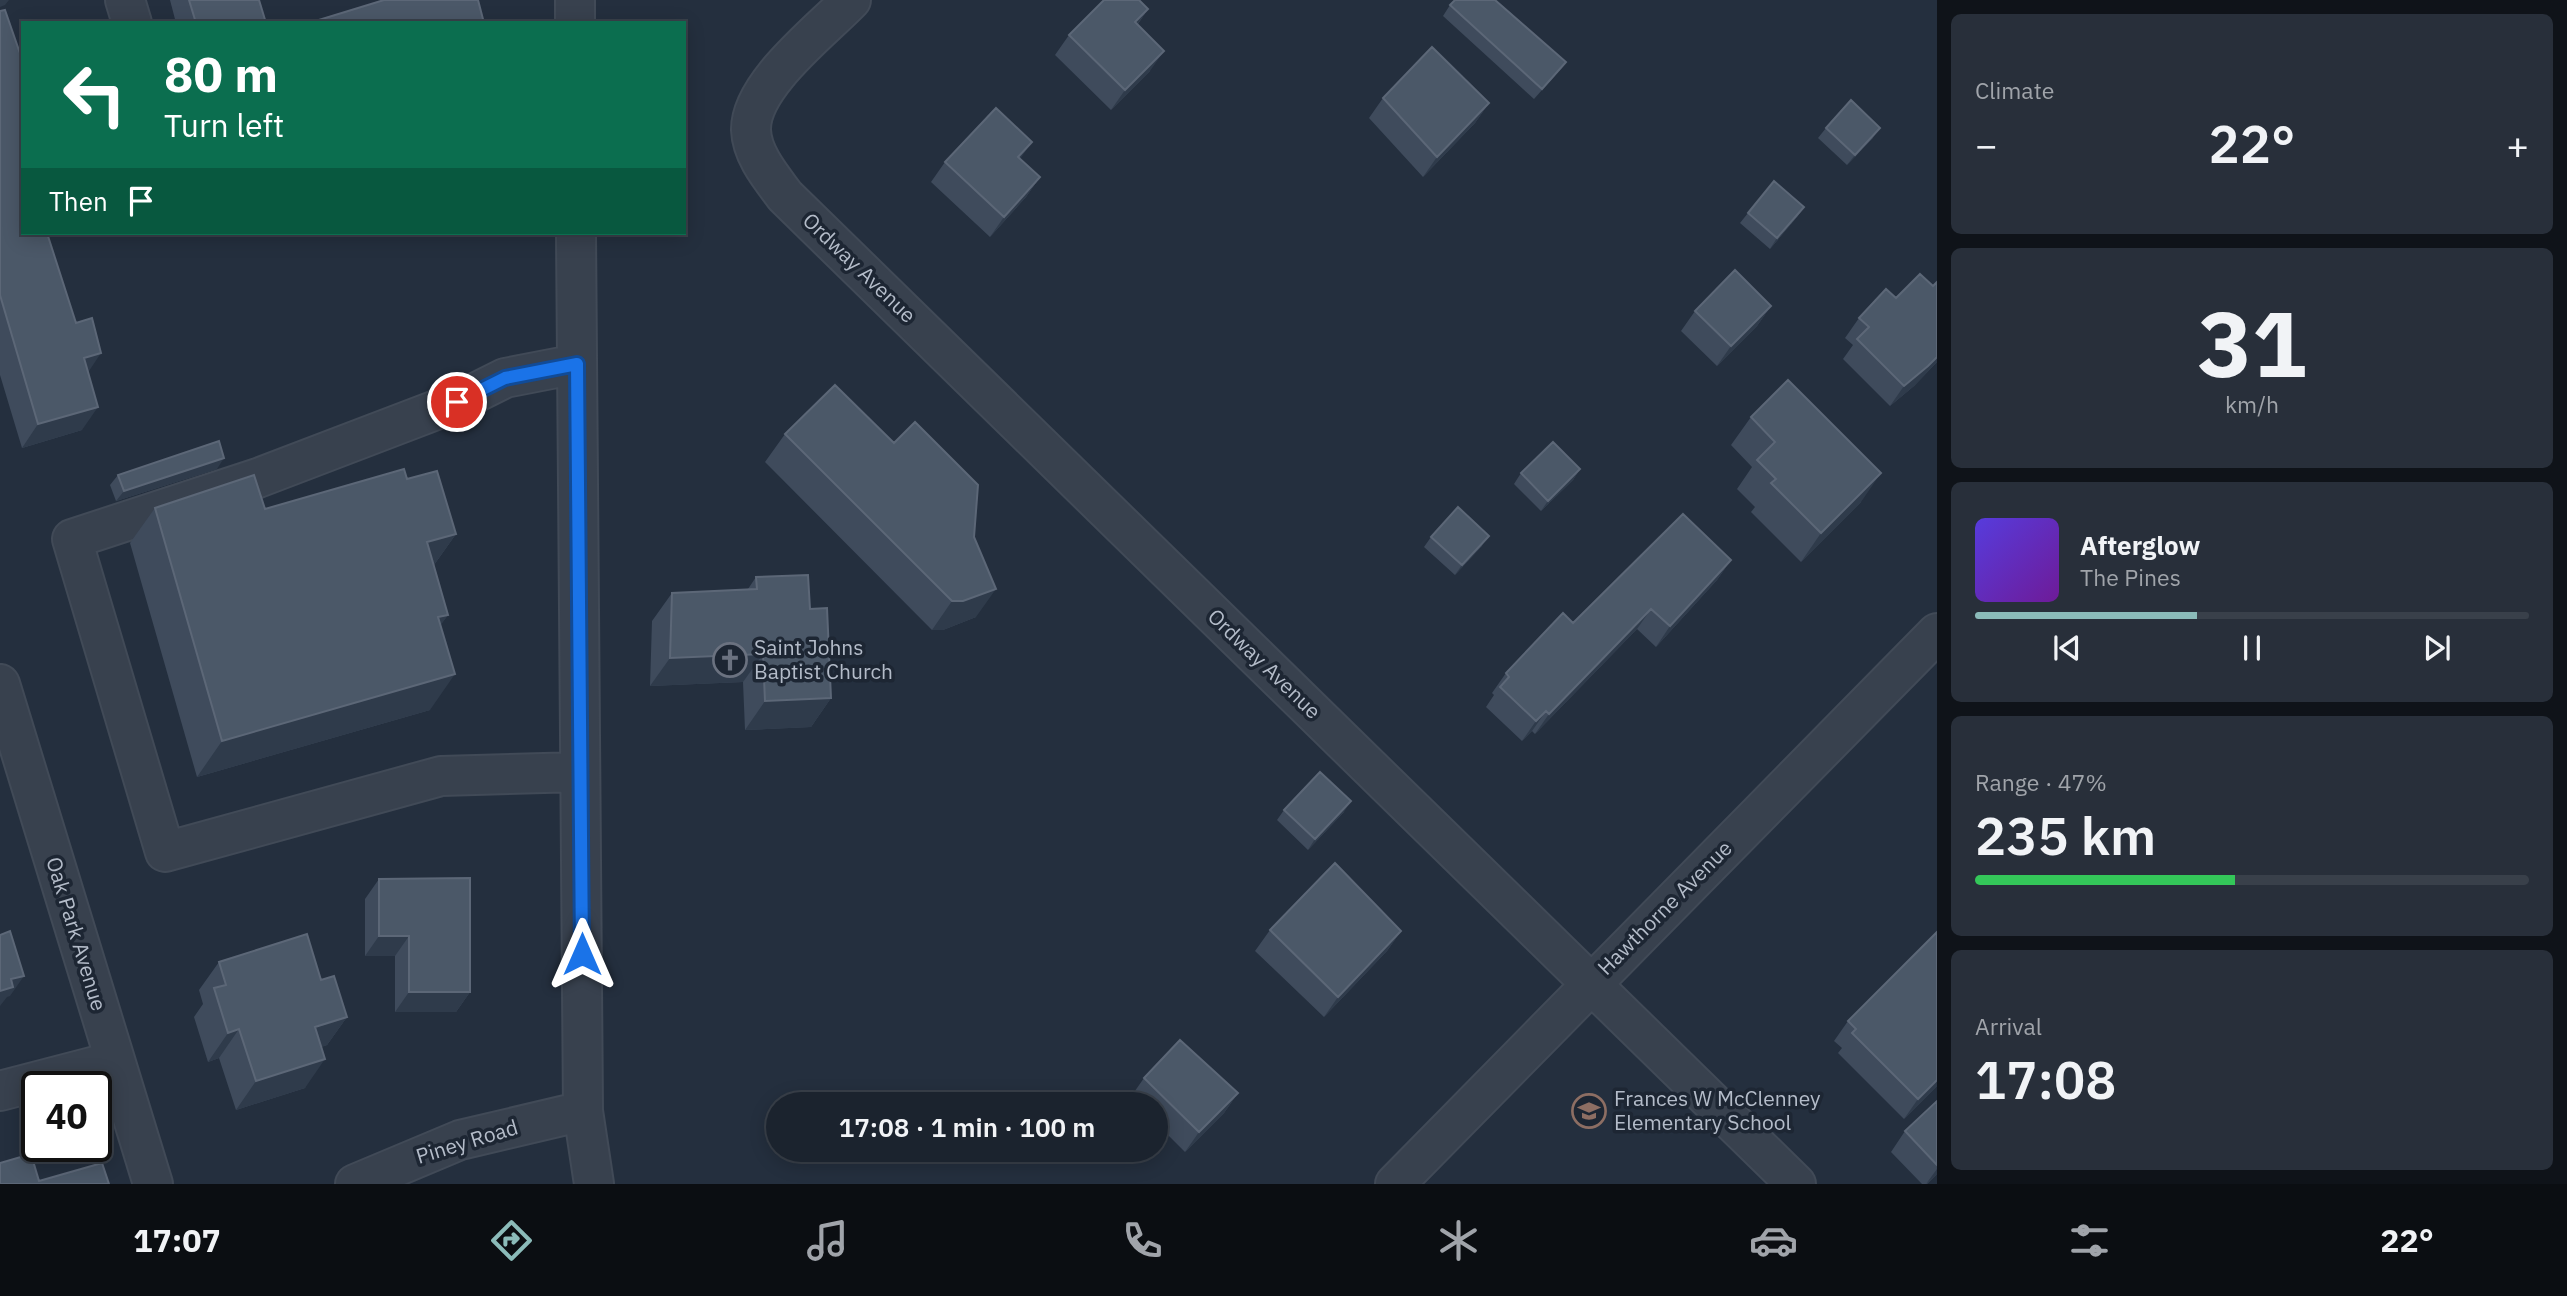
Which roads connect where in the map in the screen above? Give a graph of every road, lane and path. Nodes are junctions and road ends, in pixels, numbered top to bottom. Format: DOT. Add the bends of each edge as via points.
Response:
graph roads {
  1 [pos="125,0"];
  2 [pos="575,0"];
  3 [pos="851,0"];
  4 [pos="131,21"];
  5 [pos="575,21"];
  6 [pos="576,235"];
  7 [pos="577,364"];
  8 [pos="1937,633"];
  9 [pos="0,684"];
  10 [pos="580,772"];
  11 [pos="1590,983"];
  12 [pos="115,1061"];
  13 [pos="0,1091"];
  14 [pos="583,1111"];
  15 [pos="153,1184"];
  16 [pos="355,1184"];
  17 [pos="594,1184"];
  18 [pos="1395,1184"];
  19 [pos="1796,1184"];
  1 -- 4 [label="street"];
  2 -- 5 [label="street"];
  3 -- 11 [label="street, Ordway Avenue" via="764,90 754,109 751,132 761,163 785,196"];
  6 -- 7 [label="street"];
  7 -- 10 [label="street"];
  7 -- 10 [label="street" via="505,378 457,402 258,478 72,539 165,852 441,776"];
  8 -- 11 [label="street, Hawthorne Avenue"];
  9 -- 12 [label="street, Oak Park Avenue"];
  10 -- 14 [label="street"];
  11 -- 18 [label="street, Hawthorne Avenue"];
  11 -- 19 [label="street, Ordway Avenue"];
  12 -- 13 [label="street"];
  12 -- 15 [label="street, Oak Park Avenue"];
  14 -- 16 [label="street, Piney Road" via="460,1140"];
  14 -- 17 [label="street"];
}
